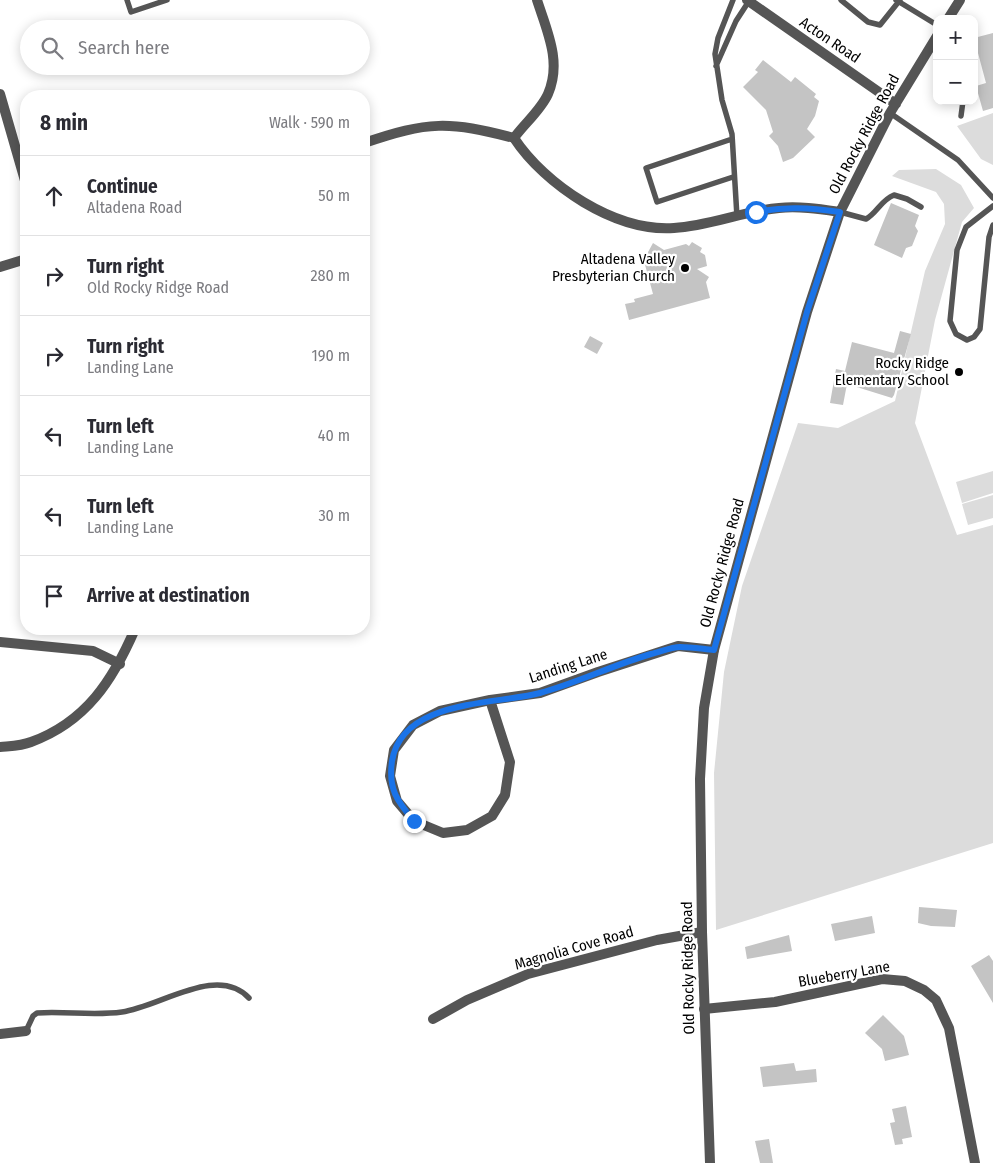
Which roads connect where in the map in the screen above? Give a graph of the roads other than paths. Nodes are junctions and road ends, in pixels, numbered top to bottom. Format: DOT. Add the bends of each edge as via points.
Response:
graph roads {
  1 [pos="127,0"];
  2 [pos="167,0"];
  3 [pos="537,0"];
  4 [pos="733,0"];
  5 [pos="841,0"];
  6 [pos="960,0"];
  7 [pos="748,1"];
  8 [pos="898,1"];
  9 [pos="951,15"];
  10 [pos="933,23"];
  11 [pos="933,43"];
  12 [pos="716,66"];
  13 [pos="0,94"];
  14 [pos="962,105"];
  15 [pos="893,108"];
  16 [pos="961,116"];
  17 [pos="514,138"];
  18 [pos="732,139"];
  19 [pos="370,141"];
  20 [pos="20,163"];
  21 [pos="733,177"];
  22 [pos="993,198"];
  23 [pos="993,206"];
  24 [pos="921,207"];
  25 [pos="840,212"];
  26 [pos="736,217"];
  27 [pos="993,225"];
  28 [pos="20,261"];
  29 [pos="0,267"];
  30 [pos="132,635"];
  31 [pos="0,642"];
  32 [pos="714,650"];
  33 [pos="120,664"];
  34 [pos="490,700"];
  35 [pos="0,748"];
  36 [pos="702,932"];
  37 [pos="250,998"];
  38 [pos="704,1010"];
  39 [pos="433,1019"];
  40 [pos="26,1031"];
  41 [pos="0,1034"];
  42 [pos="710,1163"];
  43 [pos="975,1163"];
  1 -- 2 [label="lane" via="131,12"];
  3 -- 17 [label="street" via="554,52 555,67 547,95"];
  4 -- 12 [label="lane" via="718,38"];
  5 -- 8 [label="lane" via="868,22 880,25"];
  6 -- 9 [label="street"];
  7 -- 12 [label="lane"];
  7 -- 15 [label="street, Acton Road"];
  8 -- 10 [label="lane"];
  11 -- 15 [label="street, Old Rocky Ridge Road"];
  12 -- 18 [label="lane"];
  13 -- 20 [label="street"];
  14 -- 16 [label="lane"];
  15 -- 22 [label="lane" via="958,160"];
  15 -- 25 [label="street, Old Rocky Ridge Road"];
  17 -- 19 [label="street" via="474,127 440,124 404,129"];
  17 -- 26 [label="street" via="522,151 566,192 599,212 626,222 672,229"];
  18 -- 21 [label="lane"];
  18 -- 21 [label="lane" via="646,168 657,202"];
  21 -- 26 [label="lane"];
  23 -- 27 [label="lane" via="966,227 956,250 950,321 956,334 967,340 974,338 980,329"];
  24 -- 25 [label="lane" via="894,195 882,202 866,220"];
  25 -- 26 [label="street" via="777,208"];
  25 -- 32 [label="street, Old Rocky Ridge Road" via="807,312"];
  28 -- 29 [label="street"];
  30 -- 33 [label="street"];
  31 -- 33 [label="street" via="93,651"];
  32 -- 34 [label="street, Landing Lane" via="678,646 540,693"];
  32 -- 36 [label="street, Old Rocky Ridge Road" via="702,731"];
  33 -- 35 [label="street" via="106,686 74,720 30,742"];
  34 -- 34 [label="street, Landing Lane" via="510,762 505,795 492,816 467,830 443,833 414,821 397,801 390,776 394,750 413,725 440,711"];
  36 -- 38 [label="street, Old Rocky Ridge Road"];
  36 -- 39 [label="street, Magnolia Cove Road" via="657,940 528,974 467,1000"];
  37 -- 40 [label="lane" via="232,987 210,985 129,1011 37,1013"];
  38 -- 42 [label="street, Old Rocky Ridge Road"];
  38 -- 43 [label="street, Blueberry Lane" via="775,1002 882,979 905,980 924,990 936,1000 949,1028"];
  40 -- 41 [label="street"];
}
